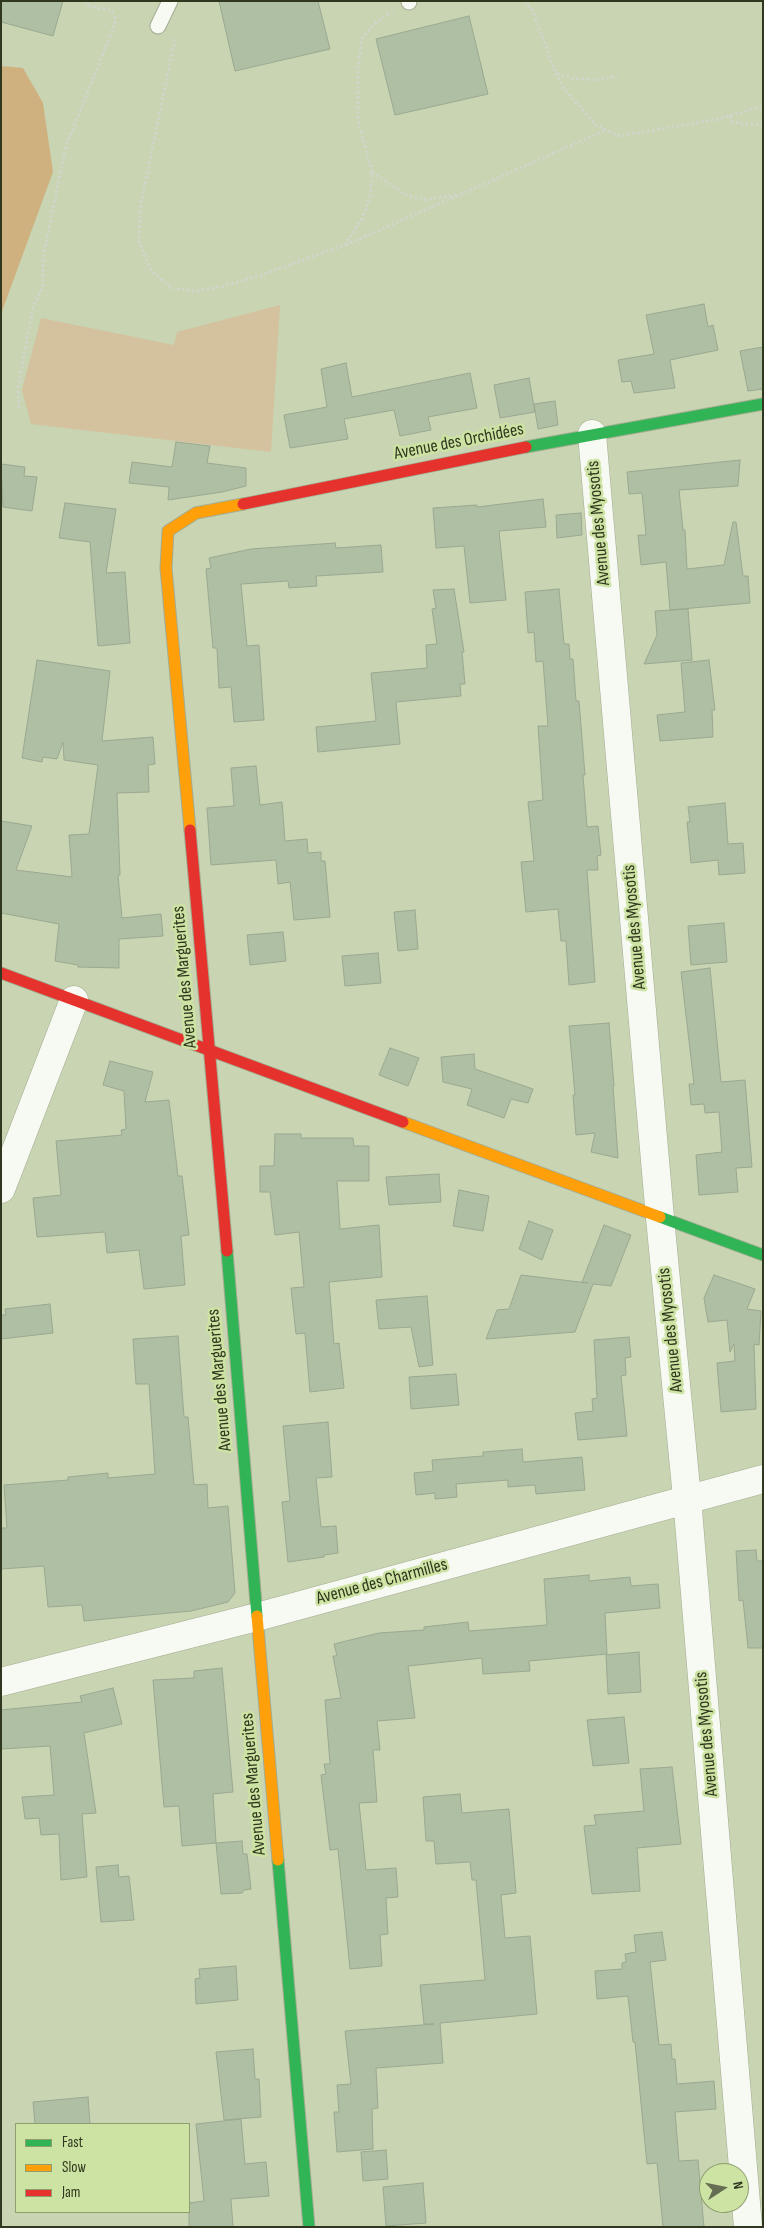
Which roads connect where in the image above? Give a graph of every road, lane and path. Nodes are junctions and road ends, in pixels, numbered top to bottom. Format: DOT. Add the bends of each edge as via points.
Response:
graph roads {
  1 [pos="87,1"];
  2 [pos="170,1"];
  3 [pos="525,1"];
  4 [pos="395,12"];
  5 [pos="158,26"];
  6 [pos="176,37"];
  7 [pos="556,73"];
  8 [pos="617,76"];
  9 [pos="763,106"];
  10 [pos="730,116"];
  11 [pos="763,125"];
  12 [pos="606,130"];
  13 [pos="372,172"];
  14 [pos="459,194"];
  15 [pos="345,245"];
  16 [pos="763,404"];
  17 [pos="19,408"];
  18 [pos="592,434"];
  19 [pos="168,531"];
  20 [pos="1,973"];
  21 [pos="74,1000"];
  22 [pos="210,1050"];
  23 [pos="1,1189"];
  24 [pos="660,1218"];
  25 [pos="763,1255"];
  26 [pos="763,1479"];
  27 [pos="687,1498"];
  28 [pos="257,1617"];
  29 [pos="1,1682"];
  30 [pos="309,2227"];
  31 [pos="748,2227"];
  1 -- 17 [label="path" via="88,5 111,11 115,24 66,146 43,258 43,287 33,307 19,379"];
  2 -- 5 [label="lane"];
  3 -- 7 [label="path" via="532,10"];
  4 -- 13 [label="path" via="374,24 362,38 358,68 358,121"];
  6 -- 15 [label="path" via="140,208 139,242 151,270 171,288 193,291 221,287 264,274"];
  7 -- 8 [label="path" via="597,80"];
  7 -- 12 [label="path" via="563,88 596,125"];
  9 -- 10 [label="path"];
  10 -- 11 [label="path" via="731,121 742,124"];
  10 -- 12 [label="path" via="619,136"];
  12 -- 14 [label="path"];
  13 -- 14 [label="path" via="404,194 422,200"];
  13 -- 15 [label="path" via="370,197 363,217"];
  14 -- 15 [label="path"];
  16 -- 18 [label="street, Avenue des Orchidées"];
  18 -- 19 [label="street, Avenue des Orchidées" via="196,513"];
  18 -- 24 [label="street, Avenue des Myosotis"];
  19 -- 22 [label="street, Avenue des Marguerites" via="166,568"];
  20 -- 21 [label="street"];
  21 -- 22 [label="street"];
  21 -- 23 [label="street"];
  22 -- 24 [label="street"];
  22 -- 28 [label="street, Avenue des Marguerites"];
  24 -- 25 [label="street"];
  24 -- 27 [label="street, Avenue des Myosotis"];
  26 -- 27 [label="street, Avenue des Charmilles"];
  27 -- 28 [label="street, Avenue des Charmilles"];
  27 -- 31 [label="street, Avenue des Myosotis"];
  28 -- 29 [label="street, Avenue des Charmilles"];
  28 -- 30 [label="street, Avenue des Marguerites"];
}
